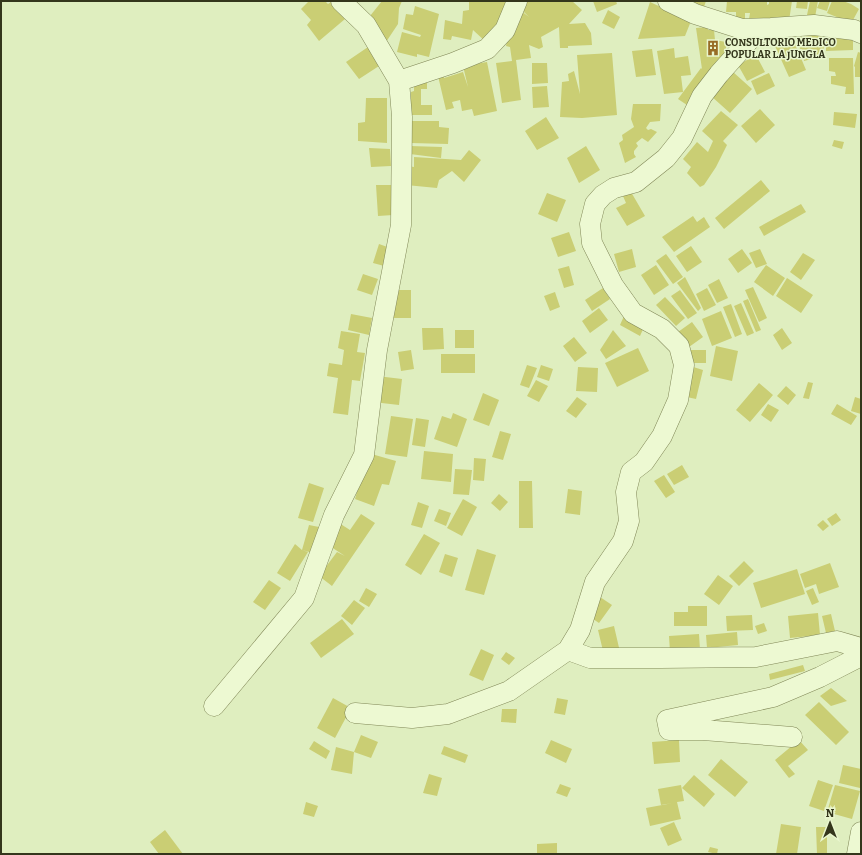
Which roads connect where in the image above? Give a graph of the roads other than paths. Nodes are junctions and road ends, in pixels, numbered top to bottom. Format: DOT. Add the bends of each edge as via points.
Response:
graph roads {
  1 [pos="341,1"];
  2 [pos="518,1"];
  3 [pos="668,1"];
  4 [pos="771,28"];
  5 [pos="861,33"];
  6 [pos="400,82"];
  7 [pos="861,648"];
  8 [pos="568,650"];
  9 [pos="861,656"];
  10 [pos="214,706"];
  11 [pos="355,713"];
  12 [pos="792,737"];
  13 [pos="861,832"];
  14 [pos="857,854"];
  1 -- 6 [label="street" via="366,26"];
  2 -- 6 [label="street" via="505,30 487,49"];
  3 -- 4 [label="street" via="695,14 742,29"];
  4 -- 5 [label="street" via="814,25"];
  4 -- 8 [label="street" via="753,36 719,74 702,96 682,138 666,158 636,182 614,188 595,204 590,224 592,243 613,286 633,313 662,329 679,346 684,365 678,400 662,436 644,462 631,472 626,492 629,521 623,541 595,582 580,630"];
  6 -- 10 [label="street" via="401,226 377,350 364,455 334,515 304,598"];
  7 -- 8 [label="street" via="838,641 756,657 667,658 590,658"];
  8 -- 11 [label="street" via="509,691 448,714 412,718"];
  9 -- 12 [label="street" via="773,697 667,720 669,730"];
  13 -- 14 [label="street"];
}
